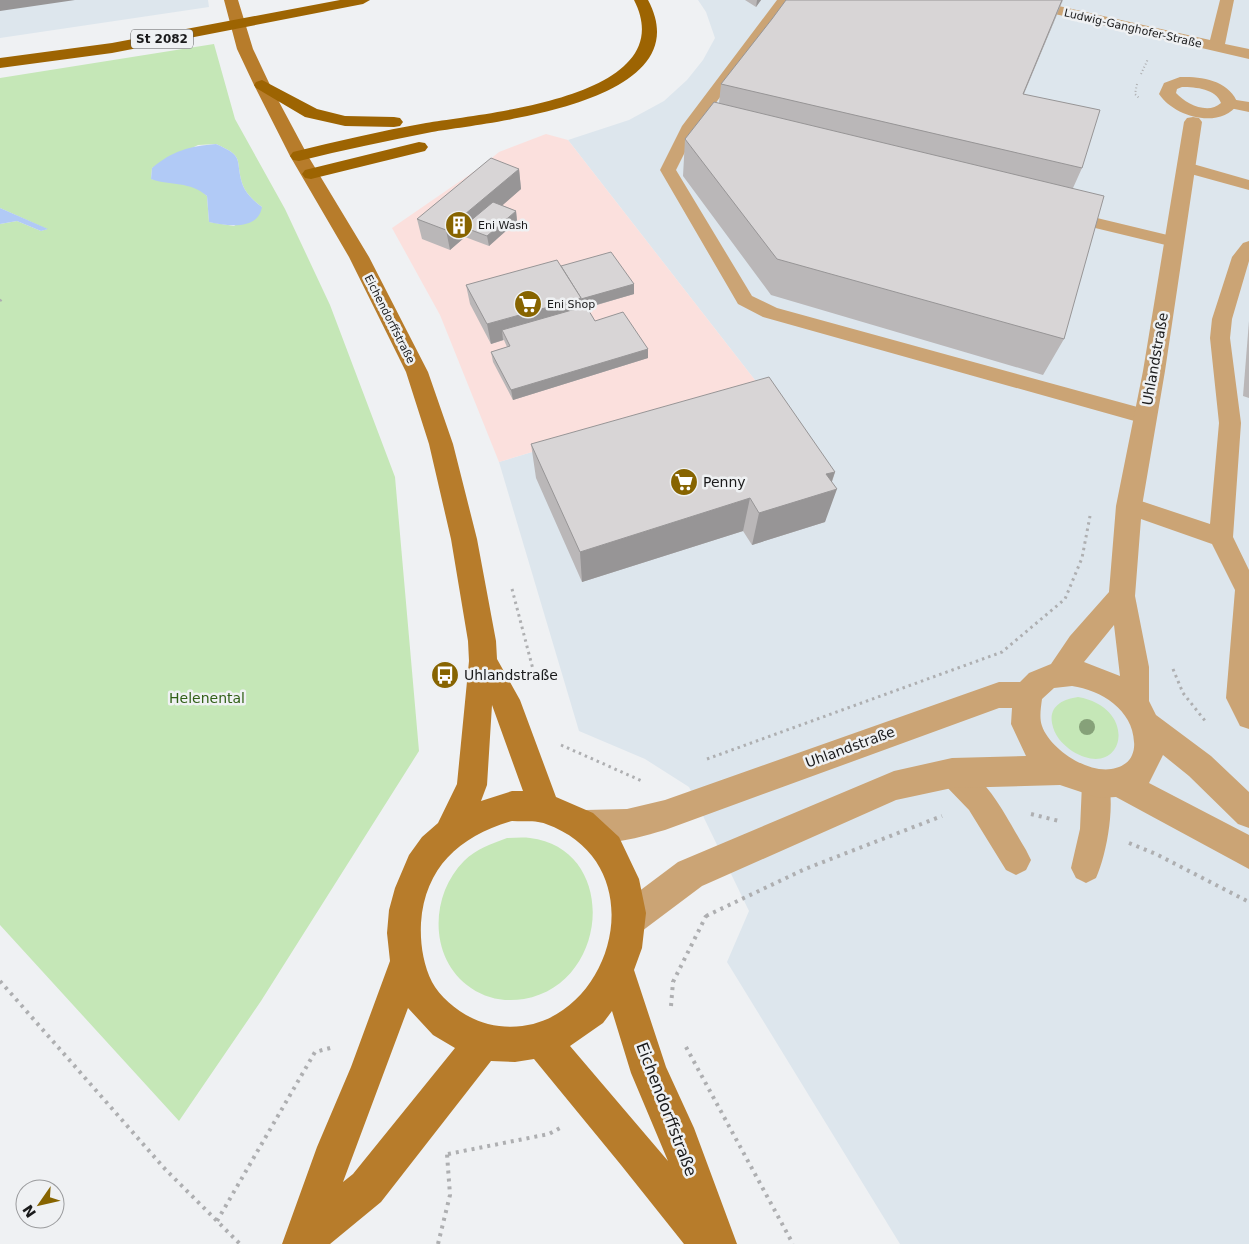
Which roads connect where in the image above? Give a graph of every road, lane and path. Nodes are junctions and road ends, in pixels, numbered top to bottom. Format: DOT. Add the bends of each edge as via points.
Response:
graph roads {
  1 [pos="231,0"];
  2 [pos="363,0"];
  3 [pos="784,0"];
  4 [pos="1227,0"];
  5 [pos="1014,1"];
  6 [pos="640,2"];
  7 [pos="1171,36"];
  8 [pos="1216,47"];
  9 [pos="1249,54"];
  10 [pos="0,63"];
  11 [pos="262,85"];
  12 [pos="1170,86"];
  13 [pos="1140,100"];
  14 [pos="1176,104"];
  15 [pos="1226,105"];
  16 [pos="1249,107"];
  17 [pos="537,111"];
  18 [pos="1193,122"];
  19 [pos="305,165"];
  20 [pos="1186,167"];
  21 [pos="1249,185"];
  22 [pos="1097,222"];
  23 [pos="1174,242"];
  24 [pos="1249,247"];
  25 [pos="1145,416"];
  26 [pos="1129,506"];
  27 [pos="1091,510"];
  28 [pos="1221,537"];
  29 [pos="1122,596"];
  30 [pos="483,661"];
  31 [pos="1172,667"];
  32 [pos="1060,674"];
  33 [pos="1028,695"];
  34 [pos="1140,715"];
  35 [pos="1249,717"];
  36 [pos="1206,723"];
  37 [pos="700,762"];
  38 [pos="1060,770"];
  39 [pos="952,773"];
  40 [pos="1107,783"];
  41 [pos="545,808"];
  42 [pos="1249,813"];
  43 [pos="586,826"];
  44 [pos="449,834"];
  45 [pos="1249,852"];
  46 [pos="1016,860"];
  47 [pos="1086,868"];
  48 [pos="690,874"];
  49 [pos="630,918"];
  50 [pos="406,963"];
  51 [pos="618,973"];
  52 [pos="0,981"];
  53 [pos="671,1011"];
  54 [pos="541,1040"];
  55 [pos="483,1042"];
  56 [pos="684,1043"];
  57 [pos="420,1120"];
  58 [pos="303,1242"];
  59 [pos="240,1244"];
  60 [pos="438,1244"];
  61 [pos="709,1244"];
  62 [pos="717,1244"];
  63 [pos="793,1244"];
  1 -- 11 [label="street, Eichendorffstraße" via="246,49"];
  2 -- 10 [label="main road, St 2082" via="112,48"];
  3 -- 25 [label="lane" via="697,132 668,170 745,300 770,313"];
  4 -- 8 [label="street"];
  5 -- 7 [label="street, Ludwig-Ganghofer-Straße"];
  6 -- 17 [label="main road" via="650,19 650,38 643,54 629,69 595,91"];
  7 -- 8 [label="street, Ludwig-Ganghofer-Straße"];
  7 -- 13 [label="path" via="1152,50 1135,94"];
  8 -- 9 [label="street, Ludwig-Ganghofer-Straße"];
  8 -- 12 [label="street" via="1189,62"];
  8 -- 15 [label="street" via="1234,73"];
  11 -- 17 [label="main road" via="311,112 353,122 426,120 486,111"];
  11 -- 19 [label="street, Eichendorffstraße"];
  12 -- 14 [label="street" via="1167,94"];
  12 -- 15 [label="street" via="1180,82 1203,83 1223,92"];
  14 -- 15 [label="street" via="1198,111"];
  14 -- 18 [label="street"];
  15 -- 16 [label="lane"];
  15 -- 18 [label="street"];
  17 -- 19 [label="main road" via="506,125"];
  18 -- 20 [label="street, Uhlandstraße"];
  19 -- 30 [label="street, Eichendorffstraße" via="359,257 417,372 441,444 464,539"];
  20 -- 21 [label="lane"];
  20 -- 23 [label="street, Uhlandstraße"];
  22 -- 23 [label="lane"];
  23 -- 25 [label="street, Uhlandstraße"];
  24 -- 28 [label="lane" via="1241,257 1222,319 1220,338 1230,423"];
  25 -- 26 [label="street, Uhlandstraße"];
  26 -- 28 [label="lane"];
  26 -- 29 [label="street, Uhlandstraße"];
  27 -- 37 [label="path" via="1082,558 1065,599 1002,652"];
  28 -- 35 [label="lane" via="1246,590 1239,698"];
  29 -- 32 [label="street"];
  29 -- 34 [label="street, Uhlandstraße"];
  30 -- 41 [label="street, Eichendorffstraße" via="505,700"];
  30 -- 44 [label="street, Eichendorffstraße" via="472,785"];
  31 -- 36 [label="path" via="1183,692"];
  32 -- 33 [label="street" via="1039,682"];
  32 -- 34 [label="street" via="1086,675 1100,680 1124,695"];
  33 -- 38 [label="street" via="1024,707 1028,733 1036,747"];
  33 -- 43 [label="street, Uhlandstraße" via="1000,695 665,815 627,825"];
  34 -- 40 [label="street, Uhlandstraße" via="1149,750 1146,761 1135,774"];
  34 -- 42 [label="street"];
  38 -- 39 [label="street"];
  38 -- 40 [label="street"];
  39 -- 46 [label="lane" via="980,800"];
  39 -- 48 [label="street" via="894,786"];
  40 -- 45 [label="street" via="1221,835"];
  40 -- 47 [label="lane"];
  41 -- 43 [label="street, Eichendorffstraße"];
  41 -- 44 [label="street, Eichendorffstraße" via="512,806 478,815"];
  43 -- 49 [label="street, Eichendorffstraße" via="610,850 625,882"];
  44 -- 50 [label="street, Eichendorffstraße" via="425,859 409,892 403,927"];
  48 -- 49 [label="street"];
  48 -- 53 [label="path" via="706,916 672,982"];
  49 -- 51 [label="street, Eichendorffstraße" via="627,946"];
  50 -- 55 [label="street, Eichendorffstraße" via="422,998 448,1025"];
  50 -- 58 [label="street"];
  51 -- 54 [label="street, Eichendorffstraße" via="599,1002 572,1025"];
  51 -- 62 [label="street, Eichendorffstraße" via="649,1073 675,1128"];
  52 -- 59 [label="path" via="165,1169"];
  54 -- 55 [label="street, Eichendorffstraße" via="511,1045"];
  54 -- 61 [label="street"];
  55 -- 57 [label="street"];
  56 -- 63 [label="path"];
  57 -- 58 [label="street" via="367,1188"];
  57 -- 60 [label="path" via="447,1154 450,1195"];
}
